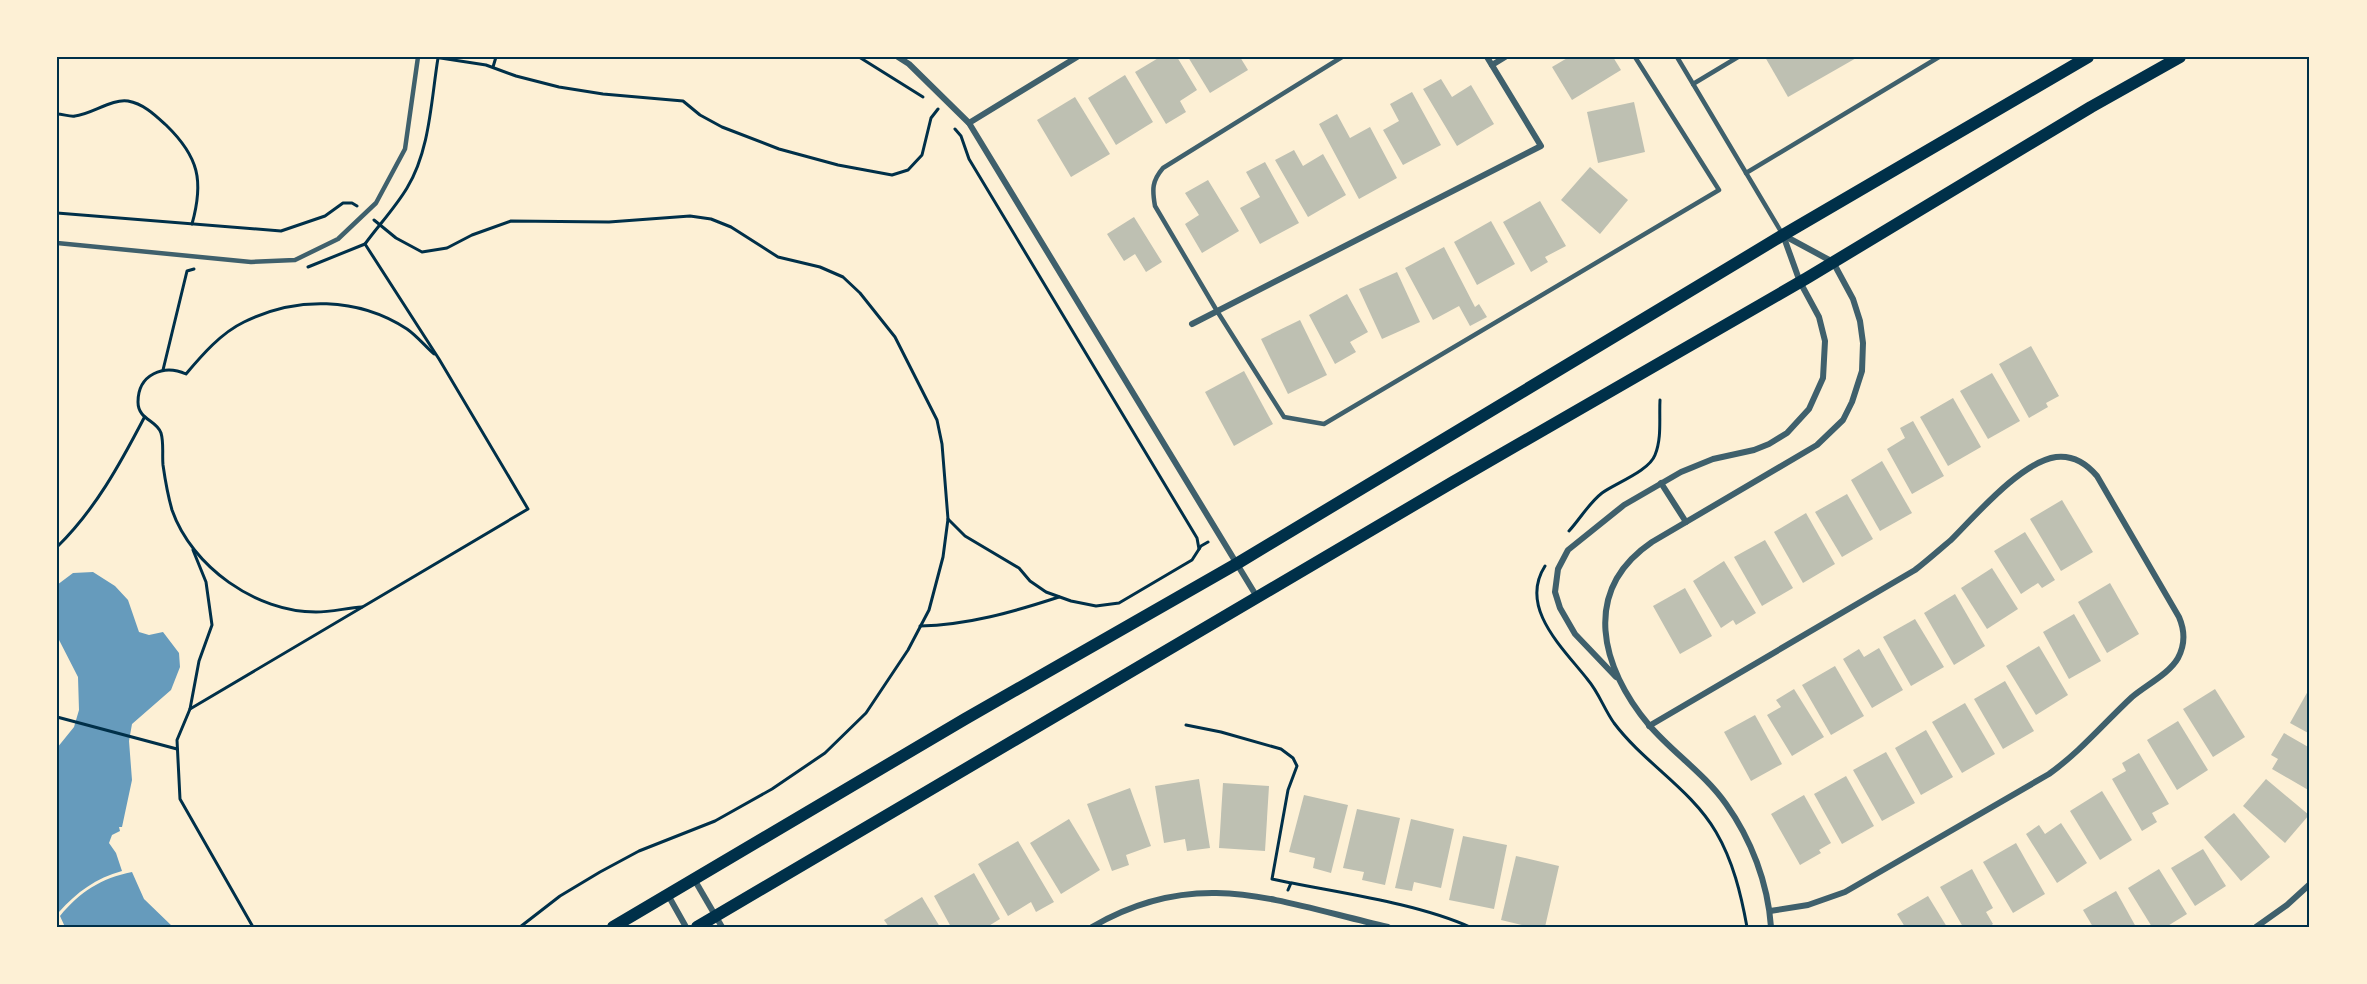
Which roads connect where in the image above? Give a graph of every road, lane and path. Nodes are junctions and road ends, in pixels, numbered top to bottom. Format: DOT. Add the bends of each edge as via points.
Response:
graph roads {
  1 [pos="418,57"];
  2 [pos="436,57"];
  3 [pos="496,57"];
  4 [pos="859,57"];
  5 [pos="898,57"];
  6 [pos="1077,57"];
  7 [pos="1342,57"];
  8 [pos="1487,57"];
  9 [pos="1505,57"];
  10 [pos="1635,57"];
  11 [pos="1677,57"];
  12 [pos="1738,57"];
  13 [pos="1939,57"];
  14 [pos="2088,57"];
  15 [pos="2180,57"];
  16 [pos="1492,65"];
  17 [pos="492,67"];
  18 [pos="1693,84"];
  19 [pos="945,99"];
  20 [pos="939,107"];
  21 [pos="57,114"];
  22 [pos="945,114"];
  23 [pos="950,122"];
  24 [pos="969,123"];
  25 [pos="1746,173"];
  26 [pos="57,213"];
  27 [pos="366,213"];
  28 [pos="192,224"];
  29 [pos="379,224"];
  30 [pos="1783,235"];
  31 [pos="57,243"];
  32 [pos="1833,262"];
  33 [pos="187,271"];
  34 [pos="1800,282"];
  35 [pos="1217,311"];
  36 [pos="1192,324"];
  37 [pos="439,359"];
  38 [pos="163,370"];
  39 [pos="1660,400"];
  40 [pos="144,418"];
  41 [pos="1661,483"];
  42 [pos="1611,488"];
  43 [pos="948,519"];
  44 [pos="1686,522"];
  45 [pos="1220,535"];
  46 [pos="57,547"];
  47 [pos="193,548"];
  48 [pos="1199,549"];
  49 [pos="1238,563"];
  50 [pos="1060,597"];
  51 [pos="1257,597"];
  52 [pos="363,606"];
  53 [pos="920,626"];
  54 [pos="1619,680"];
  55 [pos="190,709"];
  56 [pos="57,717"];
  57 [pos="1185,725"];
  58 [pos="1650,726"];
  59 [pos="177,749"];
  60 [pos="694,879"];
  61 [pos="1291,883"];
  62 [pos="2310,884"];
  63 [pos="667,895"];
  64 [pos="1283,903"];
  65 [pos="1770,911"];
  66 [pos="719,921"];
  67 [pos="253,927"];
  68 [pos="520,927"];
  69 [pos="613,927"];
  70 [pos="686,927"];
  71 [pos="697,927"];
  72 [pos="1092,927"];
  73 [pos="1388,927"];
  74 [pos="1470,927"];
  75 [pos="1771,927"];
  76 [pos="2256,927"];
  1 -- 27 [label="lane" via="405,149 376,203"];
  2 -- 17 [label="path"];
  3 -- 17 [label="path"];
  4 -- 20 [label="path"];
  5 -- 19 [label="street"];
  6 -- 24 [label="street"];
  7 -- 35 [label="lane" via="1162,168 1154,178 1155,206"];
  8 -- 16 [label="street"];
  9 -- 16 [label="street"];
  10 -- 35 [label="lane" via="1719,190 1324,424 1284,417"];
  11 -- 18 [label="lane"];
  12 -- 18 [label="lane"];
  13 -- 25 [label="lane"];
  14 -- 30 [label="main road"];
  15 -- 32 [label="main road"];
  16 -- 35 [label="street" via="1541,146"];
  17 -- 20 [label="path" via="560,87 682,101 722,128 779,149 892,175 908,170 922,154 931,118"];
  18 -- 25 [label="lane"];
  19 -- 20 [label="path"];
  19 -- 24 [label="street"];
  20 -- 22 [label="path"];
  21 -- 28 [label="path" via="76,116 126,100 150,110 188,149 194,162 199,200"];
  23 -- 48 [label="path" via="1197,538"];
  24 -- 45 [label="street"];
  25 -- 30 [label="lane"];
  26 -- 28 [label="path"];
  27 -- 28 [label="path" via="352,203 343,203 325,216 281,231"];
  27 -- 29 [label="path"];
  27 -- 31 [label="lane" via="338,239 295,260 251,262"];
  29 -- 37 [label="path" via="365,244"];
  29 -- 43 [label="path" via="422,252 447,248 510,221 609,222 690,216 731,227 778,257 820,267 843,278 895,337 937,420"];
  30 -- 32 [label="street"];
  30 -- 34 [label="street"];
  30 -- 49 [label="main road"];
  32 -- 34 [label="main road"];
  32 -- 44 [label="street" via="1852,298 1863,334 1862,371 1849,410 1817,445"];
  33 -- 38 [label="path"];
  34 -- 41 [label="street" via="1815,309 1825,341 1823,378 1809,409 1787,433 1769,444 1702,463"];
  34 -- 51 [label="main road"];
  35 -- 36 [label="street"];
  37 -- 38 [label="path" via="407,330 369,310 326,302 283,306 242,322 208,349 186,374"];
  37 -- 52 [label="path" via="528,509"];
  38 -- 40 [label="path" via="144,380 138,400"];
  39 -- 42 [label="path" via="1661,425 1655,457"];
  40 -- 46 [label="path" via="95,502"];
  40 -- 47 [label="path" via="161,432 163,468 172,510"];
  41 -- 44 [label="street"];
  41 -- 54 [label="street" via="1624,505 1574,545 1561,561 1556,577 1557,600 1575,634"];
  43 -- 50 [label="path" via="965,536 1019,568 1046,592"];
  43 -- 53 [label="path" via="943,557 929,610"];
  44 -- 54 [label="street" via="1642,549 1614,582 1605,628 1607,647"];
  45 -- 48 [label="path"];
  45 -- 49 [label="street"];
  47 -- 52 [label="path" via="226,582 269,604 315,612"];
  47 -- 55 [label="path" via="206,582 212,625"];
  48 -- 50 [label="path" via="1192,560 1119,603 1096,606"];
  49 -- 51 [label="street"];
  49 -- 60 [label="main road"];
  50 -- 53 [label="path" via="1009,614 947,626"];
  51 -- 66 [label="main road"];
  52 -- 55 [label="path"];
  53 -- 68 [label="path" via="866,713 825,753 715,821 639,851 600,872"];
  54 -- 58 [label="street"];
  55 -- 59 [label="path"];
  56 -- 59 [label="path"];
  57 -- 61 [label="path" via="1281,749 1293,758 1297,766 1288,790 1272,879"];
  58 -- 65 [label="street" via="1706,780 1733,815 1756,862"];
  58 -- 65 [label="street" via="1915,570 1987,502 2033,467 2055,457 2070,458 2085,464 2097,476 2179,617 2182,646 2171,666 2049,774 1845,892 1808,905"];
  59 -- 67 [label="path" via="180,799"];
  60 -- 63 [label="main road"];
  60 -- 66 [label="street"];
  61 -- 64 [label="path"];
  61 -- 74 [label="path" via="1387,902"];
  62 -- 76 [label="street"];
  63 -- 69 [label="main road"];
  63 -- 70 [label="street"];
  64 -- 72 [label="street" via="1234,893 1181,893 1135,905"];
  64 -- 73 [label="street"];
  65 -- 75 [label="street"];
  66 -- 71 [label="main road"];
}
